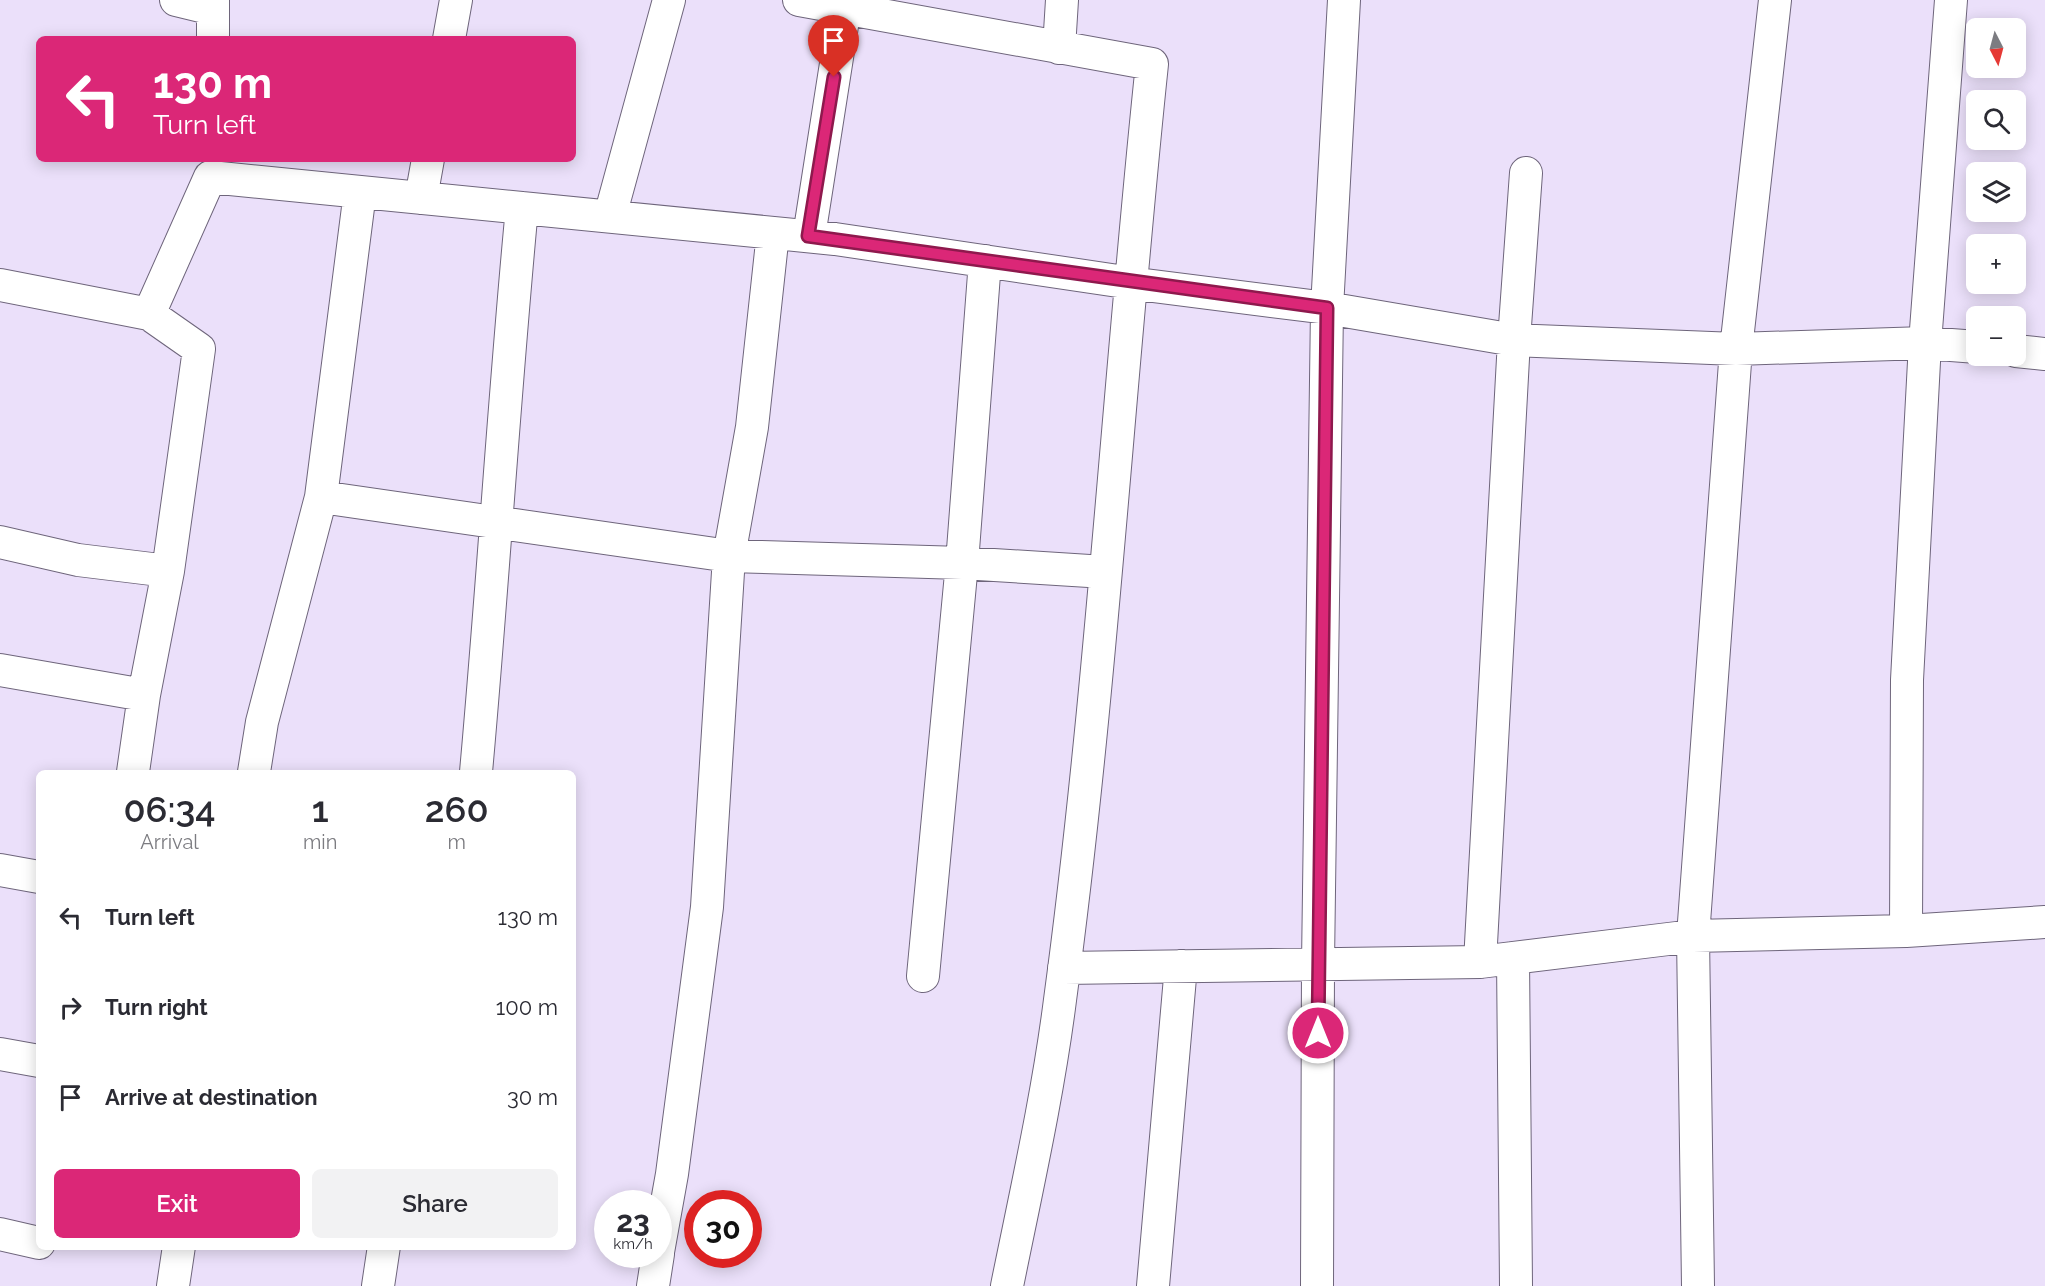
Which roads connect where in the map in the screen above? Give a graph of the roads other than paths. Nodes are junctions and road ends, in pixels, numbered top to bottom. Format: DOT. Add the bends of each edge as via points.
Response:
graph roads {
  1 [pos="176,0"];
  2 [pos="456,0"];
  3 [pos="669,0"];
  4 [pos="799,0"];
  5 [pos="1062,0"];
  6 [pos="1344,0"];
  7 [pos="1775,0"];
  8 [pos="1951,0"];
  9 [pos="845,4"];
  10 [pos="213,16"];
  11 [pos="450,36"];
  12 [pos="1059,48"];
  13 [pos="427,162"];
  14 [pos="210,168"];
  15 [pos="1526,173"];
  16 [pos="360,192"];
  17 [pos="421,198"];
  18 [pos="522,208"];
  19 [pos="610,216"];
  20 [pos="773,233"];
  21 [pos="808,236"];
  22 [pos="985,261"];
  23 [pos="1129,283"];
  24 [pos="0,285"];
  25 [pos="1327,308"];
  26 [pos="149,314"];
  27 [pos="1514,340"];
  28 [pos="1925,343"];
  29 [pos="1966,346"];
  30 [pos="1736,349"];
  31 [pos="2026,352"];
  32 [pos="2045,354"];
  33 [pos="321,497"];
  34 [pos="497,521"];
  35 [pos="0,542"];
  36 [pos="729,556"];
  37 [pos="962,563"];
  38 [pos="168,571"];
  39 [pos="1105,572"];
  40 [pos="0,670"];
  41 [pos="144,695"];
  42 [pos="133,770"];
  43 [pos="254,770"];
  44 [pos="476,770"];
  45 [pos="0,870"];
  46 [pos="36,876"];
  47 [pos="2045,922"];
  48 [pos="1906,931"];
  49 [pos="1693,936"];
  50 [pos="1513,958"];
  51 [pos="1480,962"];
  52 [pos="1318,964"];
  53 [pos="1181,966"];
  54 [pos="1064,968"];
  55 [pos="923,976"];
  56 [pos="0,1054"];
  57 [pos="36,1060"];
  58 [pos="669,1190"];
  59 [pos="0,1233"];
  60 [pos="36,1242"];
  61 [pos="178,1250"];
  62 [pos="383,1250"];
  63 [pos="656,1268"];
  64 [pos="173,1286"];
  65 [pos="378,1286"];
  66 [pos="653,1286"];
  67 [pos="1007,1286"];
  68 [pos="1153,1286"];
  69 [pos="1317,1286"];
  70 [pos="1516,1286"];
  71 [pos="1698,1286"];
  1 -- 10 [label="street"];
  2 -- 11 [label="street"];
  3 -- 19 [label="street"];
  4 -- 9 [label="street"];
  5 -- 12 [label="street"];
  6 -- 25 [label="street"];
  7 -- 30 [label="street"];
  8 -- 28 [label="street"];
  9 -- 12 [label="street"];
  9 -- 21 [label="street"];
  12 -- 23 [label="street" via="1152,64"];
  13 -- 17 [label="street"];
  14 -- 16 [label="street"];
  14 -- 26 [label="street"];
  15 -- 27 [label="street"];
  16 -- 17 [label="street"];
  16 -- 33 [label="street"];
  17 -- 18 [label="street"];
  18 -- 19 [label="street"];
  18 -- 34 [label="street"];
  19 -- 20 [label="street"];
  20 -- 21 [label="street"];
  20 -- 36 [label="street" via="752,427"];
  21 -- 22 [label="street"];
  22 -- 23 [label="street"];
  22 -- 37 [label="street"];
  23 -- 25 [label="street"];
  23 -- 39 [label="street"];
  24 -- 26 [label="street"];
  25 -- 27 [label="street"];
  25 -- 52 [label="street"];
  26 -- 38 [label="street" via="199,350"];
  27 -- 30 [label="street"];
  27 -- 51 [label="street"];
  28 -- 29 [label="street"];
  28 -- 30 [label="street"];
  28 -- 48 [label="street" via="1907,680"];
  30 -- 49 [label="street"];
  31 -- 32 [label="street"];
  33 -- 34 [label="street"];
  33 -- 43 [label="street" via="262,722"];
  34 -- 36 [label="street"];
  34 -- 44 [label="street"];
  35 -- 38 [label="street" via="78,560"];
  36 -- 37 [label="street"];
  36 -- 58 [label="street" via="707,907"];
  37 -- 39 [label="street"];
  37 -- 55 [label="street"];
  38 -- 41 [label="street"];
  39 -- 54 [label="street"];
  40 -- 41 [label="street"];
  41 -- 42 [label="street"];
  45 -- 46 [label="street"];
  47 -- 48 [label="street"];
  48 -- 49 [label="street"];
  49 -- 50 [label="street"];
  49 -- 71 [label="street"];
  50 -- 51 [label="street"];
  50 -- 70 [label="street"];
  51 -- 52 [label="street"];
  52 -- 53 [label="street"];
  52 -- 69 [label="street"];
  53 -- 54 [label="street"];
  53 -- 68 [label="street"];
  54 -- 67 [label="street"];
  56 -- 57 [label="street"];
  59 -- 60 [label="street"];
  61 -- 64 [label="street"];
  62 -- 65 [label="street"];
  63 -- 66 [label="street"];
}
